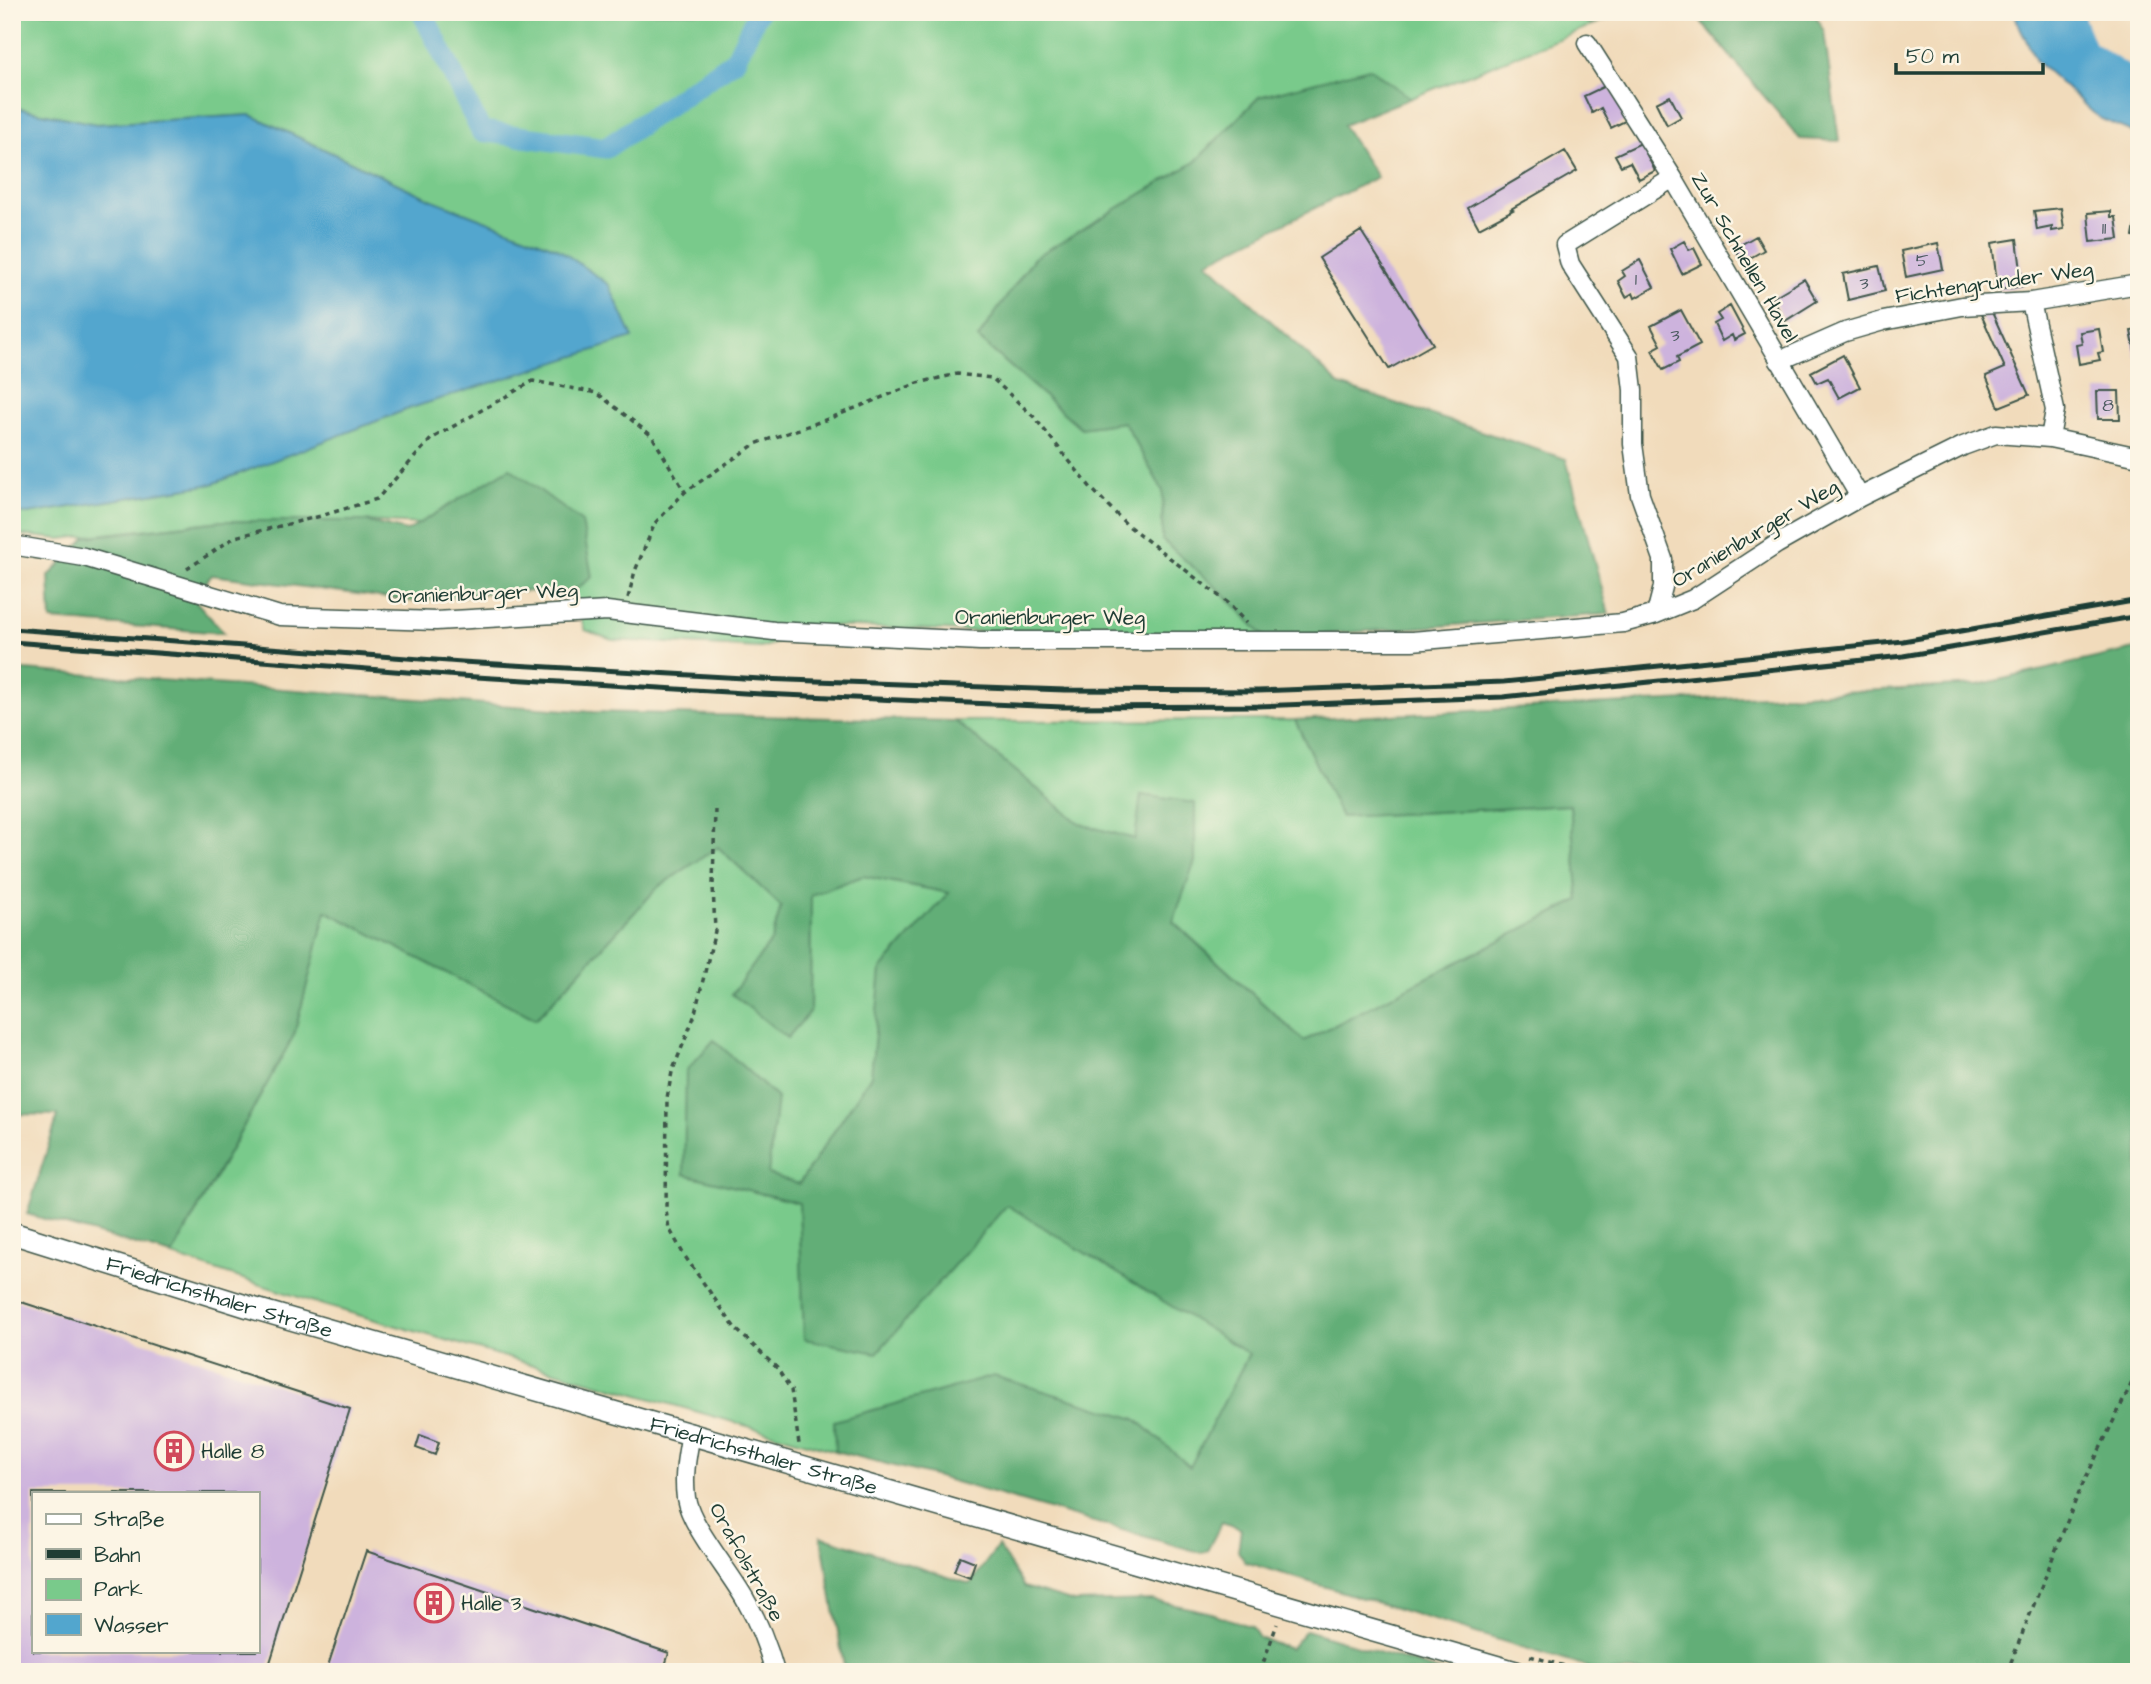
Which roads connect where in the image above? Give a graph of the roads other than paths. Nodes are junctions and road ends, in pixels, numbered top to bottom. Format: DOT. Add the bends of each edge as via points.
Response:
graph roads {
  1 [pos="1587,43"];
  2 [pos="1673,178"];
  3 [pos="2139,284"];
  4 [pos="2031,302"];
  5 [pos="1779,361"];
  6 [pos="2050,438"];
  7 [pos="2139,457"];
  8 [pos="1860,497"];
  9 [pos="12,545"];
  10 [pos="1656,614"];
  11 [pos="12,1233"];
  12 [pos="691,1433"];
  13 [pos="775,1672"];
  14 [pos="1516,1672"];
  1 -- 2 [label="street, Zur Schnellen Havel"];
  2 -- 5 [label="street, Zur Schnellen Havel"];
  2 -- 10 [label="street" via="1565,245 1570,264 1629,356 1640,495 1662,559 1663,587"];
  3 -- 4 [label="street, Fichtengrunder Weg"];
  4 -- 5 [label="street, Fichtengrunder Weg" via="1962,306 1883,321"];
  4 -- 6 [label="street" via="2054,410"];
  5 -- 8 [label="street, Zur Schnellen Havel"];
  6 -- 7 [label="street, Oranienburger Weg"];
  6 -- 8 [label="street, Oranienburger Weg" via="1996,434"];
  8 -- 10 [label="street, Oranienburger Weg" via="1693,598"];
  9 -- 10 [label="street, Oranienburger Weg" via="84,557 280,616 436,621 607,611 774,631 980,641 1412,641 1623,623"];
  11 -- 12 [label="street, Friedrichsthaler Straße" via="249,1307"];
  12 -- 13 [label="street, Orafolstraße" via="685,1472 687,1500 696,1524 747,1602"];
  12 -- 14 [label="street, Friedrichsthaler Straße"];
}
